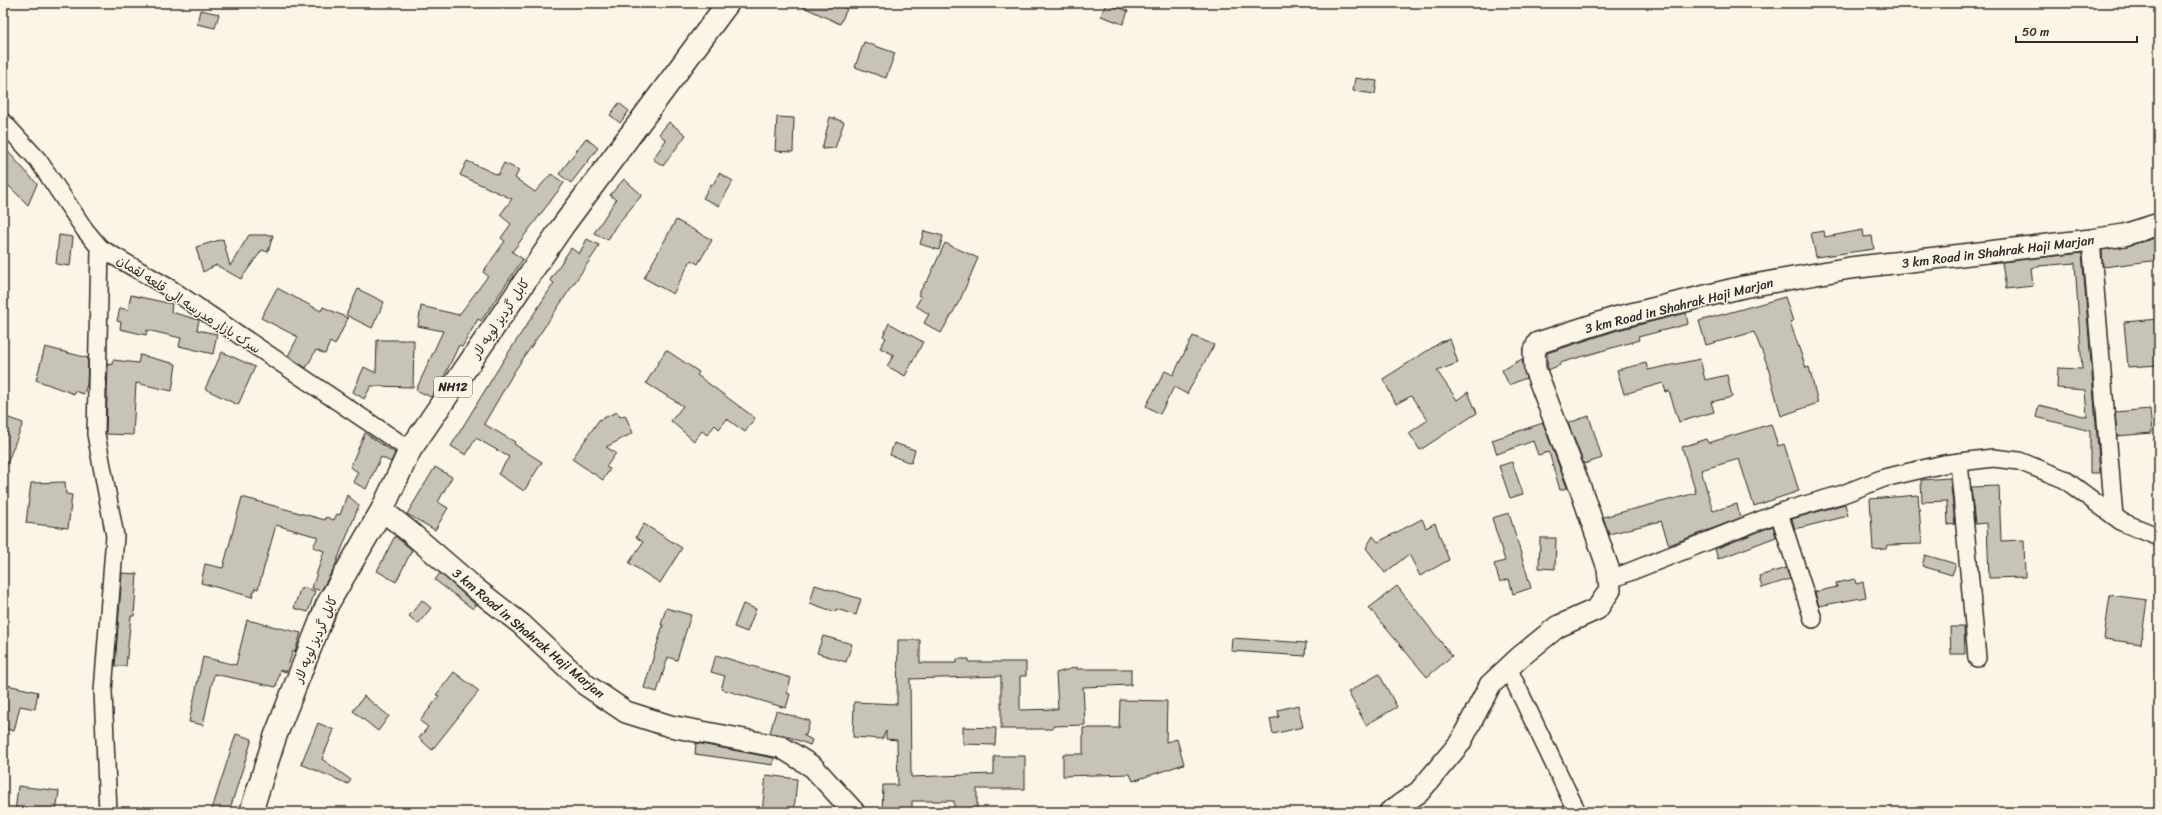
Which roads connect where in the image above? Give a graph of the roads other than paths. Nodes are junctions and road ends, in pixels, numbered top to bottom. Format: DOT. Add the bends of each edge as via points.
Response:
graph roads {
  1 [pos="728,3"];
  2 [pos="3,122"];
  3 [pos="2159,224"];
  4 [pos="2091,240"];
  5 [pos="100,248"];
  6 [pos="410,450"];
  7 [pos="1959,462"];
  8 [pos="382,510"];
  9 [pos="1779,513"];
  10 [pos="2114,516"];
  11 [pos="2159,537"];
  12 [pos="1609,580"];
  13 [pos="1813,619"];
  14 [pos="1977,658"];
  15 [pos="1508,668"];
  16 [pos="108,812"];
  17 [pos="251,812"];
  18 [pos="854,812"];
  19 [pos="1390,812"];
  20 [pos="1577,812"];
  1 -- 6 [label="highway, کابل گردیز لویه لار / NH12" via="562,227"];
  2 -- 5 [label="street, سرک بازار مدرسه الی قلعه لقمان" via="38,160"];
  3 -- 4 [label="street, 3 km Road in Shahrak Haji Marjan" via="2124,235"];
  4 -- 10 [label="street"];
  4 -- 12 [label="street, 3 km Road in Shahrak Haji Marjan" via="1850,268 1743,287 1615,318 1538,343 1534,353 1535,369 1581,490 1608,568"];
  5 -- 6 [label="street, سرک بازار مدرسه الی قلعه لقمان" via="171,289"];
  5 -- 16 [label="street" via="96,434 115,536 103,690"];
  6 -- 8 [label="highway, کابل گردیز لویه لار / NH12"];
  7 -- 9 [label="street" via="1884,478 1843,494"];
  7 -- 10 [label="street" via="1993,458 2019,461 2042,469 2064,479"];
  7 -- 14 [label="street"];
  8 -- 17 [label="highway, کابل گردیز لویه لار / NH12" via="327,605 274,737"];
  8 -- 18 [label="street, 3 km Road in Shahrak Haji Marjan" via="521,624 586,685 626,712 670,726 781,747 813,767"];
  9 -- 12 [label="street"];
  9 -- 13 [label="street"];
  10 -- 11 [label="street" via="2122,522"];
  12 -- 15 [label="street, 3 km Road in Shahrak Haji Marjan" via="1610,590 1597,609 1557,627"];
  15 -- 19 [label="street, 3 km Road in Shahrak Haji Marjan" via="1490,685 1454,749 1419,792"];
  15 -- 20 [label="street"];
}
